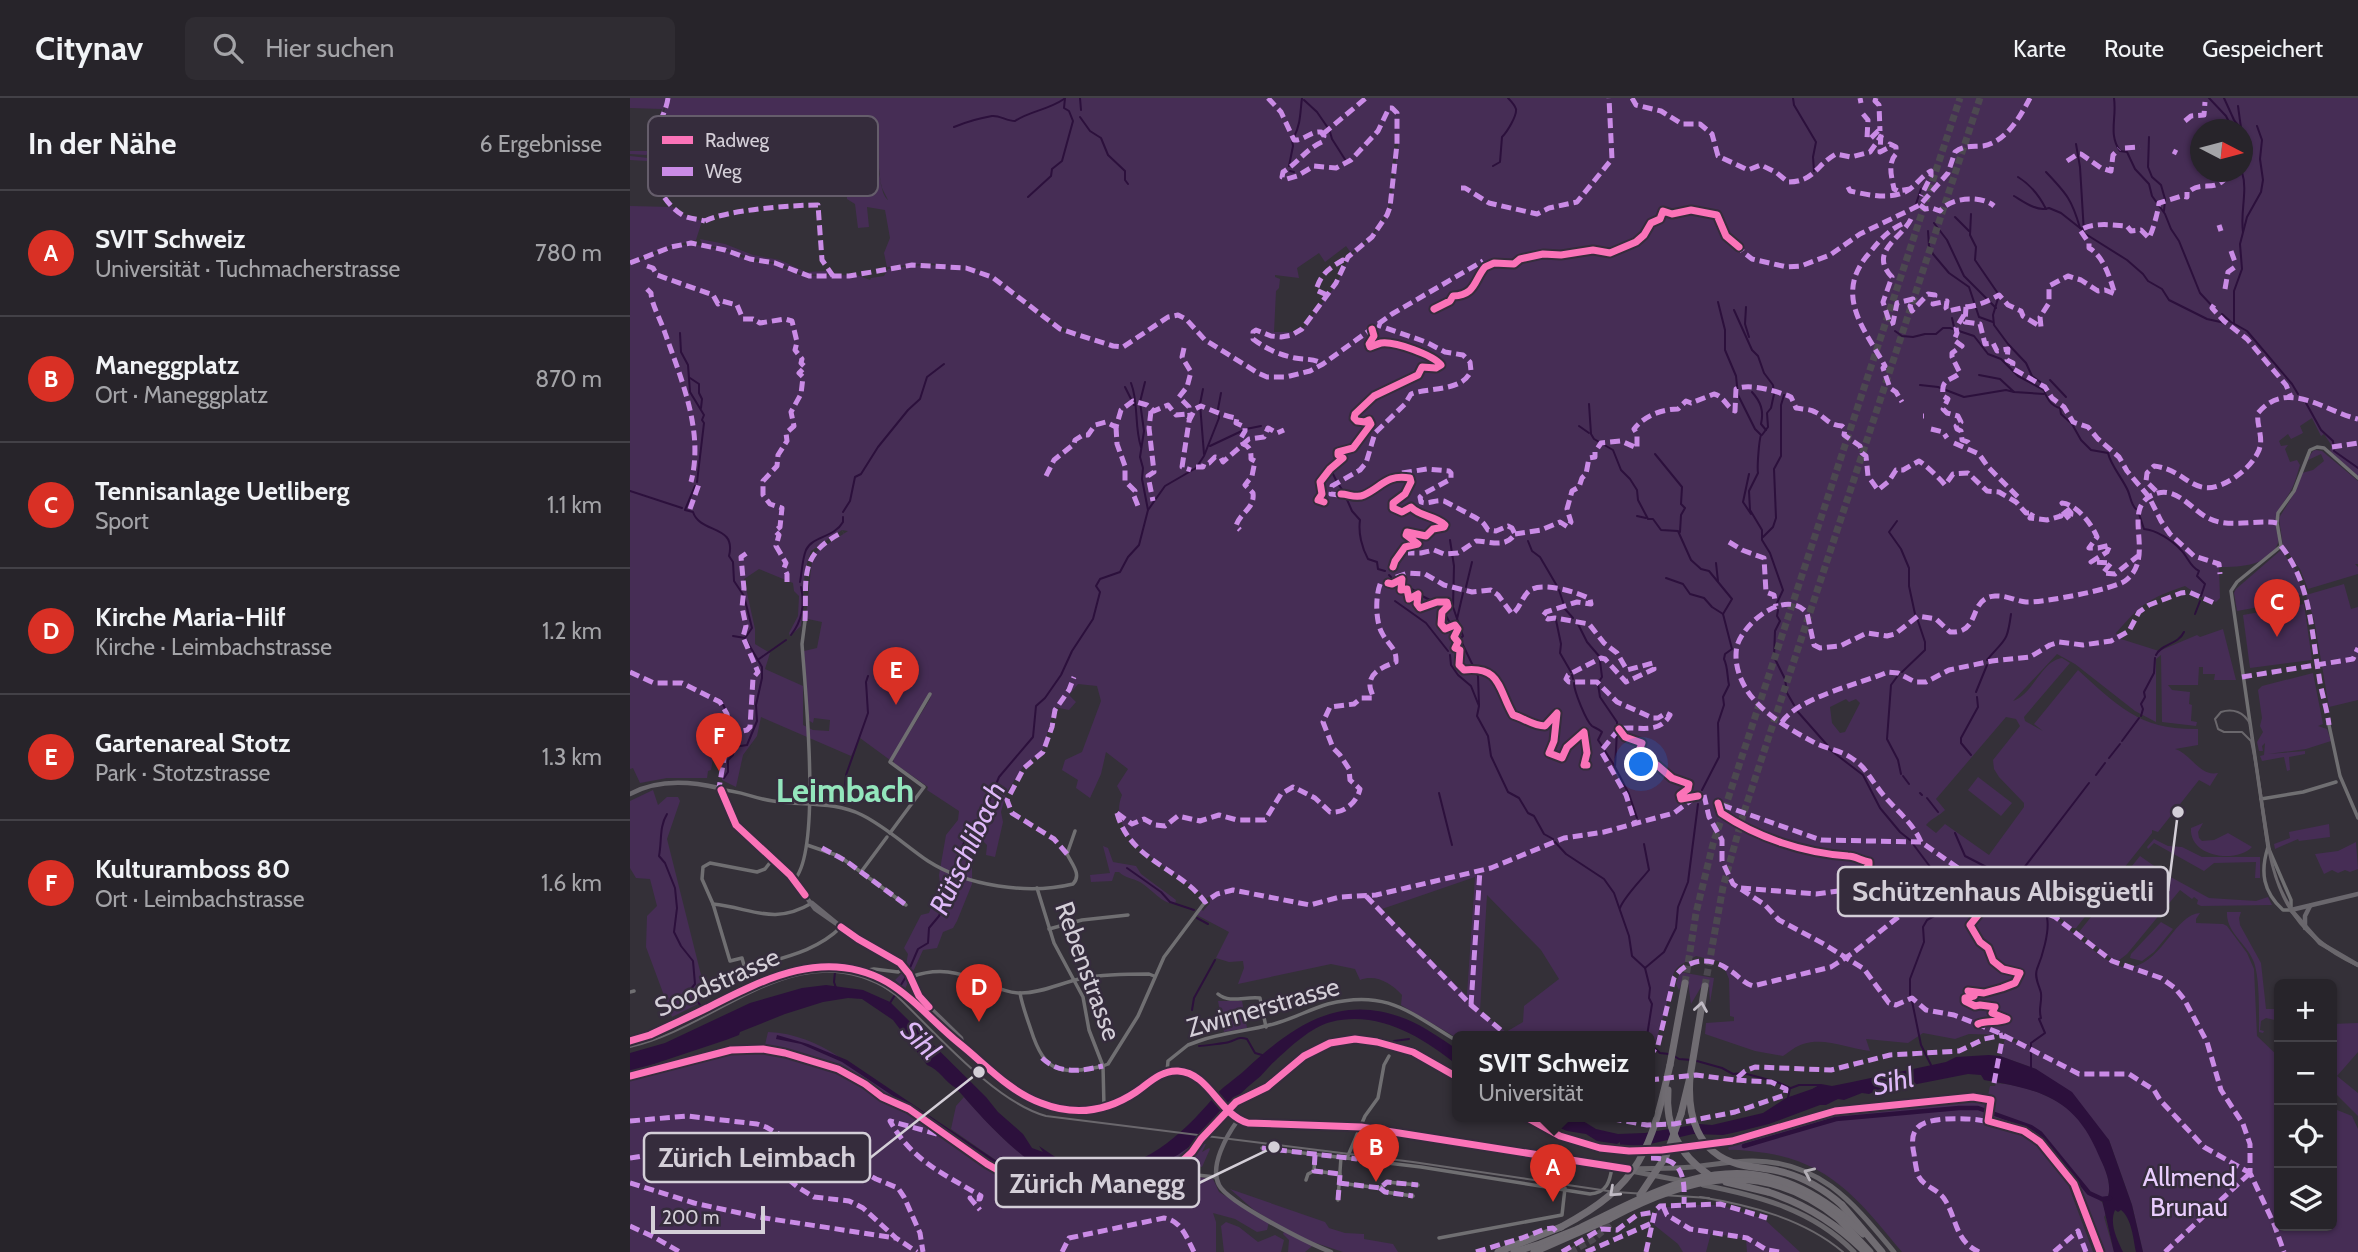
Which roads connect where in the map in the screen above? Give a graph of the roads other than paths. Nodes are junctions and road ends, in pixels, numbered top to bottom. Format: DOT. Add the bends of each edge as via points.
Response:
graph roads {
  1 [pos="2358,478"];
  2 [pos="804,621"];
  3 [pos="930,694"];
  4 [pos="2329,724"];
  5 [pos="2336,782"];
  6 [pos="721,790"];
  7 [pos="630,793"];
  8 [pos="2261,799"];
  9 [pos="809,804"];
  10 [pos="2358,818"];
  11 [pos="1075,831"];
  12 [pos="888,835"];
  13 [pos="807,845"];
  14 [pos="2268,847"];
  15 [pos="772,860"];
  16 [pos="861,872"];
  17 [pos="794,880"];
  18 [pos="1037,888"];
  19 [pos="2358,894"];
  20 [pos="1205,902"];
  21 [pos="812,903"];
  22 [pos="713,904"];
  23 [pos="906,905"];
  24 [pos="2311,905"];
  25 [pos="2291,911"];
  26 [pos="1128,915"];
  27 [pos="841,927"];
  28 [pos="2305,928"];
  29 [pos="1049,929"];
  30 [pos="2358,965"];
  31 [pos="863,971"];
  32 [pos="908,972"];
  33 [pos="1154,976"];
  34 [pos="1075,980"];
  35 [pos="1685,983"];
  36 [pos="1704,986"];
  37 [pos="1020,993"];
  38 [pos="1218,994"];
  39 [pos="1266,1027"];
  40 [pos="1452,1038"];
  41 [pos="630,1041"];
  42 [pos="964,1046"];
  43 [pos="1389,1056"];
  44 [pos="1670,1065"];
  45 [pos="1103,1066"];
  46 [pos="1167,1072"];
  47 [pos="1690,1077"];
  48 [pos="1104,1108"];
  49 [pos="1238,1120"];
  50 [pos="1361,1127"];
  51 [pos="1262,1148"];
  52 [pos="1315,1155"];
  53 [pos="1341,1157"];
  54 [pos="1347,1158"];
  55 [pos="1612,1167"];
  56 [pos="1693,1167"];
  57 [pos="1628,1170"];
  58 [pos="1314,1171"];
  59 [pos="1186,1174"];
  60 [pos="1340,1174"];
  61 [pos="1306,1180"];
  62 [pos="1217,1181"];
  63 [pos="1689,1182"];
  64 [pos="1339,1183"];
  65 [pos="1418,1185"];
  66 [pos="1380,1188"];
  67 [pos="1565,1188"];
  68 [pos="1413,1196"];
  69 [pos="1338,1199"];
  70 [pos="1839,1220"];
  71 [pos="1612,1223"];
  72 [pos="1439,1238"];
  73 [pos="1554,1242"];
  74 [pos="1331,1252"];
  75 [pos="1498,1252"];
  76 [pos="1514,1252"];
  77 [pos="1534,1252"];
  78 [pos="1854,1252"];
  79 [pos="1868,1252"];
  80 [pos="1881,1252"];
  81 [pos="1894,1252"];
  1 -- 8 [label="street" via="2321,447 2309,451 2294,491 2278,513 2281,546 2237,582 2230,595"];
  2 -- 9 [label="street"];
  3 -- 12 [label="street" via="890,762 924,788"];
  4 -- 10 [label="street" via="2340,776"];
  5 -- 8 [label="street"];
  6 -- 7 [label="street" via="670,783"];
  6 -- 9 [label="street"];
  6 -- 15 [label="street" via="736,825"];
  8 -- 14 [label="street"];
  9 -- 12 [label="street" via="852,811"];
  9 -- 13 [label="street"];
  11 -- 18 [label="street" via="1067,854 1077,874 1075,882"];
  12 -- 16 [label="street"];
  12 -- 18 [label="street" via="971,880"];
  13 -- 16 [label="street" via="831,852"];
  13 -- 17 [label="street"];
  14 -- 25 [label="street" via="2291,900"];
  14 -- 25 [label="street" via="2264,882 2283,911"];
  15 -- 17 [label="street"];
  15 -- 22 [label="street" via="757,872 707,863 701,876"];
  16 -- 23 [label="street"];
  17 -- 21 [label="street"];
  18 -- 29 [label="street, Rebenstrasse"];
  19 -- 24 [label="street"];
  20 -- 33 [label="street"];
  21 -- 22 [label="street" via="774,915"];
  21 -- 27 [label="street"];
  22 -- 27 [label="street" via="730,961 743,958 746,969 804,951"];
  24 -- 25 [label="street"];
  24 -- 28 [label="street"];
  25 -- 28 [label="street"];
  26 -- 29 [label="street"];
  27 -- 32 [label="street"];
  28 -- 30 [label="street" via="2326,948"];
  29 -- 34 [label="street, Rebenstrasse"];
  31 -- 32 [label="street"];
  31 -- 41 [label="main road, Soodstrasse" via="821,965 789,971"];
  31 -- 42 [label="main road, Soodstrasse" via="899,990"];
  32 -- 37 [label="street" via="950,972"];
  32 -- 42 [label="street" via="921,999"];
  33 -- 34 [label="street"];
  33 -- 45 [label="street" via="1138,1016"];
  34 -- 37 [label="street"];
  34 -- 45 [label="street, Rebenstrasse"];
  35 -- 44 [label="highway"];
  47 -- 36 [label="highway, one-way"];
  37 -- 45 [label="street" via="1045,1060 1067,1071"];
  38 -- 39 [label="street" via="1237,1000 1260,998"];
  39 -- 40 [label="street, Zwirnerstrasse" via="1325,1005 1374,999 1399,1006"];
  39 -- 46 [label="street, Zwirnerstrasse" via="1192,1043 1168,1061"];
  42 -- 48 [label="main road, Soodstrasse" via="1029,1098 1080,1112"];
  43 -- 50 [label="street" via="1378,1098"];
  44 -- 70 [label="highway, bridge" via="1670,1123 1692,1162 1716,1179 1789,1199"];
  44 -- 75 [label="highway, one-way, bridge" via="1653,1136 1620,1187 1596,1207"];
  45 -- 48 [label="street, Rebenstrasse"];
  46 -- 48 [label="main road"];
  46 -- 49 [label="main road" via="1187,1072"];
  47 -- 71 [label="highway, bridge" via="1677,1129 1662,1163 1634,1203"];
  47 -- 80 [label="highway, bridge" via="1692,1120 1712,1150 1731,1162 1775,1170 1822,1189 1842,1205"];
  49 -- 50 [label="main road"];
  49 -- 62 [label="street" via="1217,1163"];
  50 -- 54 [label="street"];
  50 -- 55 [label="main road"];
  51 -- 52 [label="street"];
  52 -- 53 [label="street"];
  52 -- 58 [label="street"];
  53 -- 54 [label="street"];
  53 -- 60 [label="street"];
  54 -- 67 [label="street"];
  55 -- 57 [label="main road"];
  55 -- 67 [label="street" via="1600,1192"];
  56 -- 57 [label="main road"];
  56 -- 63 [label="main road" via="1686,1172"];
  81 -- 56 [label="main road, one-way" via="1848,1199 1812,1174 1760,1161"];
  57 -- 63 [label="main road"];
  58 -- 60 [label="street"];
  58 -- 61 [label="street"];
  59 -- 62 [label="street"];
  60 -- 64 [label="street"];
  62 -- 74 [label="street" via="1227,1194 1255,1212"];
  63 -- 78 [label="main road" via="1790,1208 1824,1226"];
  64 -- 66 [label="street"];
  64 -- 69 [label="street"];
  65 -- 66 [label="street" via="1387,1182"];
  66 -- 68 [label="street"];
  67 -- 72 [label="street" via="1562,1215"];
  70 -- 73 [label="highway, bridge" via="1815,1202 1781,1187 1716,1180 1657,1195"];
  70 -- 79 [label="highway"];
  70 -- 80 [label="highway"];
  73 -- 76 [label="highway"];
  73 -- 77 [label="highway"];
}
